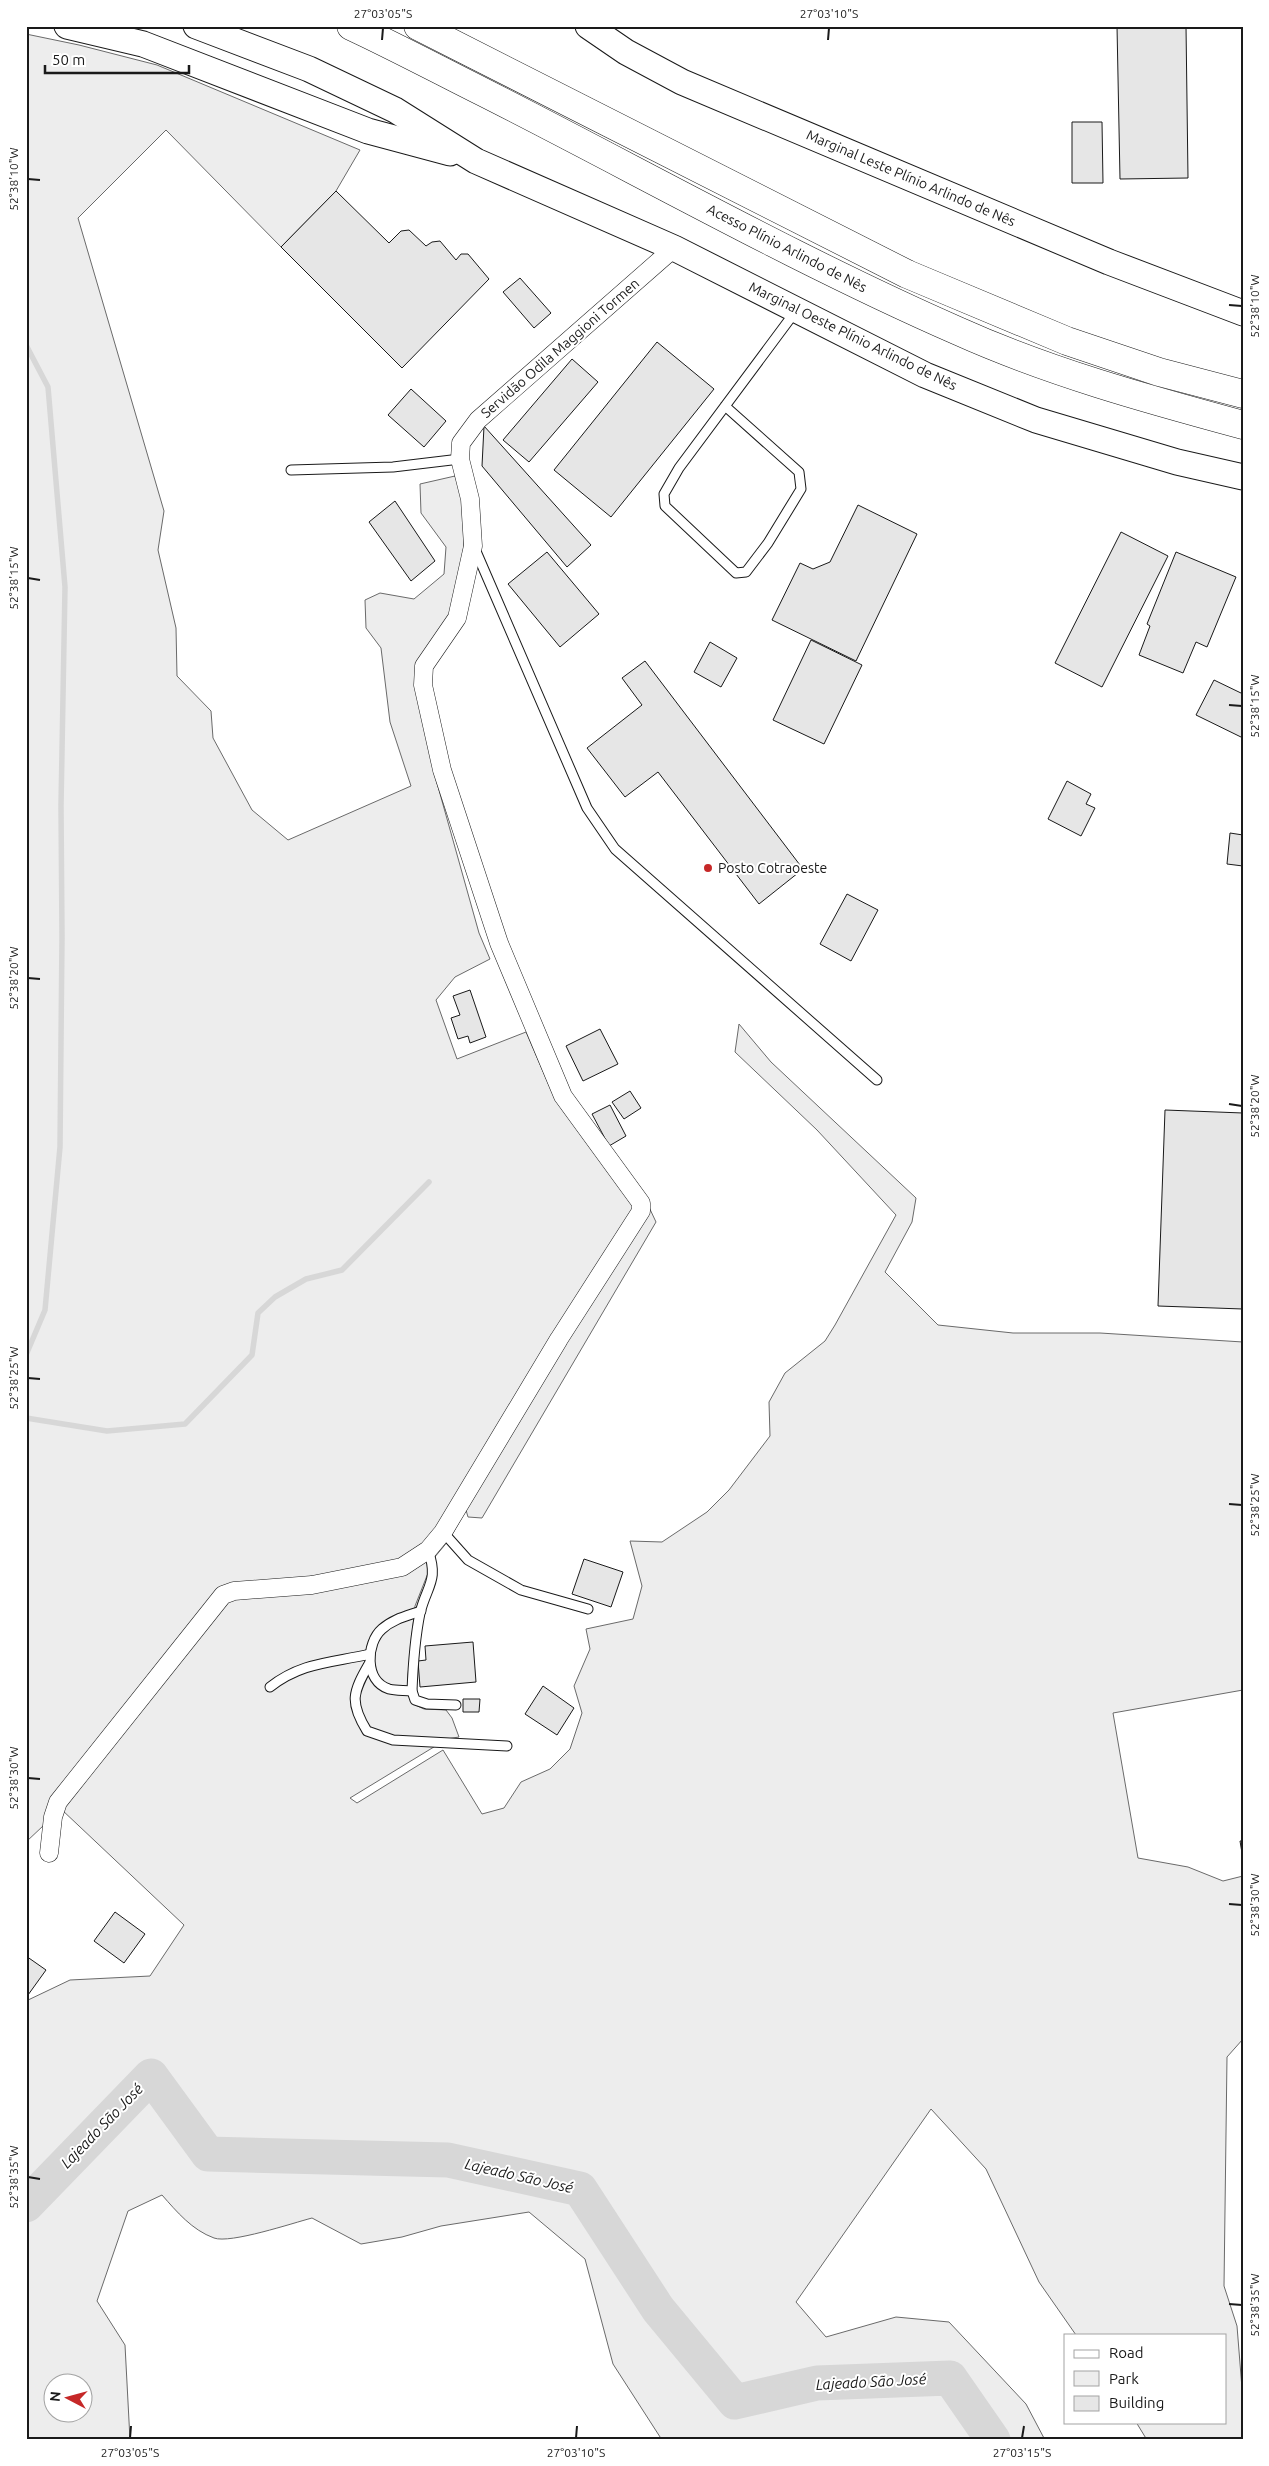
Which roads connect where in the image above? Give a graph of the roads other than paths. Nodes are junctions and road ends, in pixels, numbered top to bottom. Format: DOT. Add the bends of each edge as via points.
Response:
graph roads {
  1 [pos="67,26"];
  2 [pos="196,26"];
  3 [pos="351,26"];
  4 [pos="418,26"];
  5 [pos="588,26"];
  6 [pos="112,31"];
  7 [pos="145,35"];
  8 [pos="476,160"];
  9 [pos="674,248"];
  10 [pos="797,310"];
  11 [pos="1243,313"];
  12 [pos="1243,394"];
  13 [pos="726,406"];
  14 [pos="1243,425"];
  15 [pos="460,459"];
  16 [pos="290,470"];
  17 [pos="1243,477"];
  18 [pos="474,546"];
  19 [pos="877,1080"];
  20 [pos="443,1532"];
  21 [pos="428,1550"];
  22 [pos="588,1609"];
  23 [pos="421,1611"];
  24 [pos="369,1659"];
  25 [pos="270,1687"];
  26 [pos="412,1691"];
  27 [pos="456,1705"];
  28 [pos="508,1746"];
  29 [pos="49,1853"];
  1 -- 6 [label="main road, Marginal Oeste Plínio Arlindo de Nês"];
  2 -- 8 [label="main road, Marginal Oeste Plínio Arlindo de Nês" via="309,69 395,110"];
  3 -- 14 [label="highway, Acesso Plínio Arlindo de Nês" via="790,252 959,332 1062,371"];
  4 -- 12 [label="highway" via="907,274 1067,341 1159,372"];
  5 -- 11 [label="main road, Marginal Leste Plínio Arlindo de Nês" via="626,52 682,82 1109,262"];
  6 -- 7 [label="main road, Marginal Oeste Plínio Arlindo de Nês"];
  7 -- 8 [label="main road, Marginal Oeste Plínio Arlindo de Nês" via="368,131"];
  8 -- 9 [label="main road, Marginal Oeste Plínio Arlindo de Nês"];
  9 -- 10 [label="main road, Marginal Oeste Plínio Arlindo de Nês"];
  9 -- 15 [label="street, Servidão Odila Maggioni Tormen" via="478,420 462,443"];
  10 -- 13 [label="lane"];
  10 -- 17 [label="main road, Marginal Oeste Plínio Arlindo de Nês" via="925,375 1036,420 1177,462"];
  13 -- 13 [label="lane" via="679,468 664,494 665,506 736,573 746,572 801,489 799,472"];
  15 -- 16 [label="lane" via="393,468"];
  15 -- 18 [label="street" via="470,499"];
  18 -- 19 [label="lane" via="587,808 615,848"];
  18 -- 20 [label="street" via="457,618 424,666 422,685 442,770 499,943 563,1096 641,1203 641,1211 559,1339"];
  20 -- 21 [label="street"];
  20 -- 22 [label="lane" via="468,1560 521,1590"];
  21 -- 23 [label="lane" via="434,1565 433,1578"];
  21 -- 29 [label="street" via="402,1567 312,1585 234,1591 223,1595 58,1802 52,1817"];
  23 -- 24 [label="lane" via="392,1620 379,1631"];
  23 -- 26 [label="lane"];
  24 -- 25 [label="lane" via="308,1666 293,1671"];
  24 -- 26 [label="lane" via="377,1682 388,1689"];
  24 -- 28 [label="lane" via="357,1686 355,1712 367,1731 393,1740"];
  26 -- 27 [label="lane" via="415,1700 427,1704"];
}
